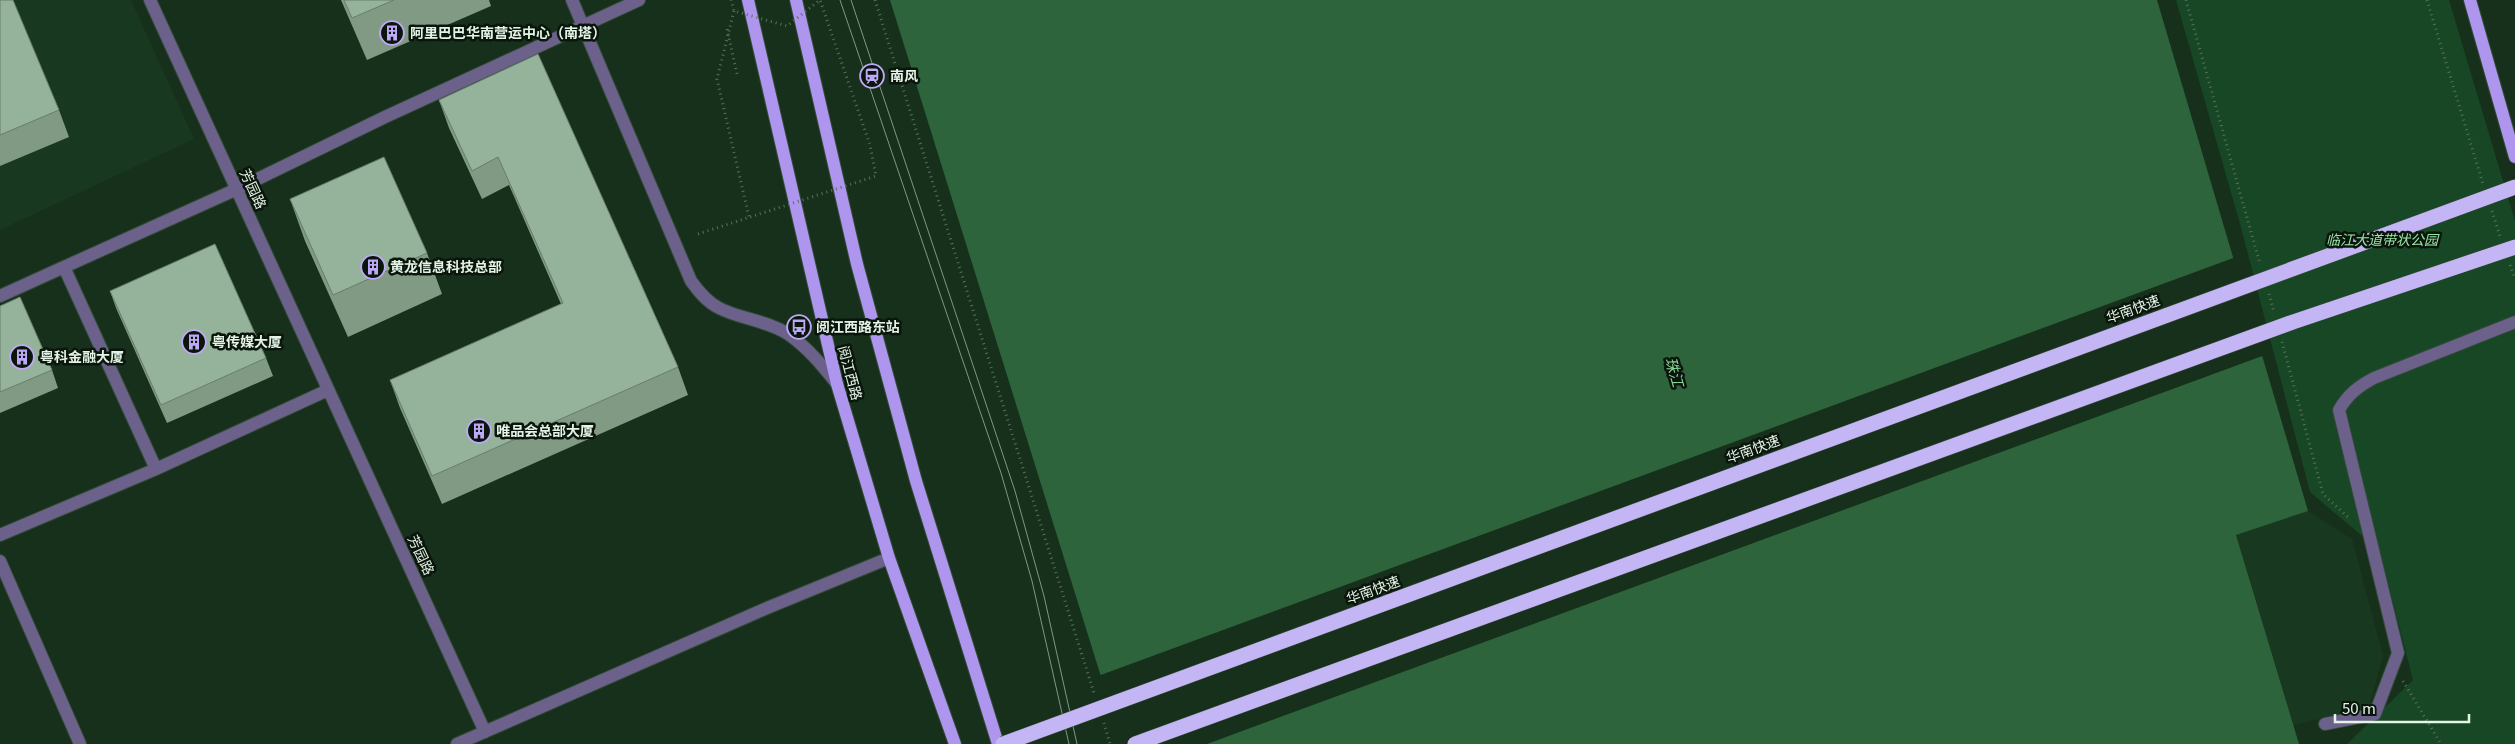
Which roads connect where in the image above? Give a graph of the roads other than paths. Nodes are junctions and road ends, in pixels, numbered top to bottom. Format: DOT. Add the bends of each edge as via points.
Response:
graph roads {
  1 [pos="150,0"];
  2 [pos="572,0"];
  3 [pos="639,0"];
  4 [pos="748,0"];
  5 [pos="796,0"];
  6 [pos="2470,0"];
  7 [pos="582,25"];
  8 [pos="2515,157"];
  9 [pos="2515,187"];
  10 [pos="237,190"];
  11 [pos="2509,250"];
  12 [pos="64,267"];
  13 [pos="0,296"];
  14 [pos="2515,322"];
  15 [pos="837,384"];
  16 [pos="328,390"];
  17 [pos="156,469"];
  18 [pos="0,535"];
  19 [pos="889,558"];
  20 [pos="0,561"];
  21 [pos="2326,724"];
  22 [pos="486,732"];
  23 [pos="80,744"];
  24 [pos="457,744"];
  25 [pos="956,744"];
  26 [pos="998,744"];
  27 [pos="1003,744"];
  28 [pos="1135,744"];
  1 -- 10 [label="street, 芳园路"];
  2 -- 7 [label="street"];
  3 -- 7 [label="street"];
  4 -- 15 [label="main road, 阅江西路"];
  5 -- 26 [label="main road" via="833,164 916,481"];
  6 -- 8 [label="main road"];
  7 -- 10 [label="street"];
  7 -- 15 [label="street" via="691,281 705,298 720,309 787,333 820,362"];
  9 -- 27 [label="highway, 华南快速, bridge"];
  10 -- 12 [label="street"];
  10 -- 16 [label="street, 芳园路"];
  11 -- 28 [label="highway, bridge" via="2293,322"];
  12 -- 13 [label="street"];
  12 -- 17 [label="street"];
  14 -- 21 [label="street" via="2374,378 2357,387 2339,410 2398,652 2376,714"];
  15 -- 19 [label="main road, 阅江西路"];
  16 -- 17 [label="street"];
  16 -- 22 [label="street, 芳园路"];
  17 -- 18 [label="street"];
  19 -- 22 [label="street"];
  19 -- 25 [label="main road, 阅江西路"];
  20 -- 23 [label="street"];
  22 -- 24 [label="street"];
}
